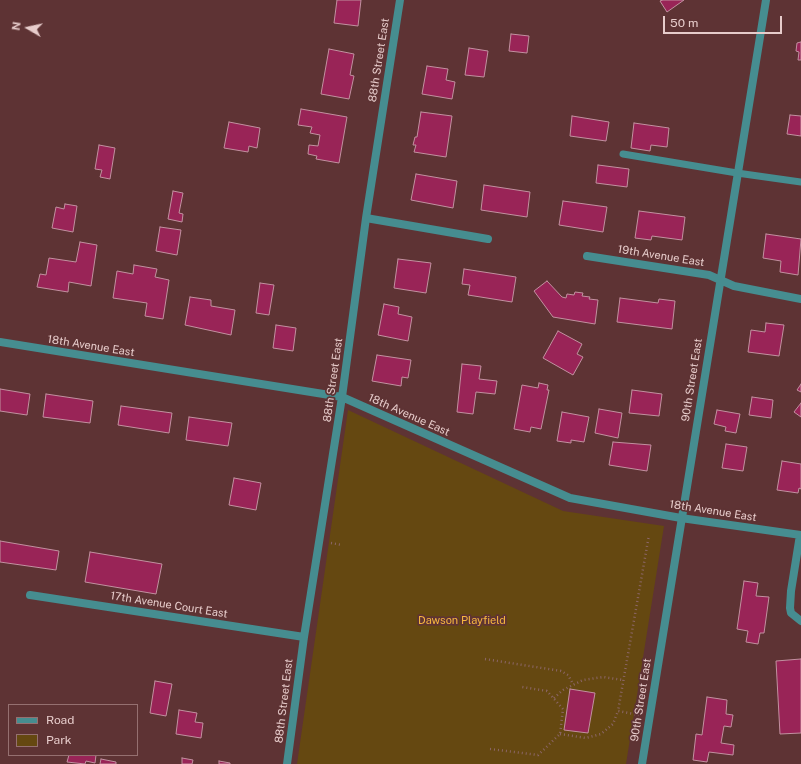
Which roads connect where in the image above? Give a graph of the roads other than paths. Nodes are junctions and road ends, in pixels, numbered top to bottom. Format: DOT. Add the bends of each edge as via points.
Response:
graph roads {
  1 [pos="400,0"];
  2 [pos="766,0"];
  3 [pos="623,154"];
  4 [pos="737,173"];
  5 [pos="801,182"];
  6 [pos="366,218"];
  7 [pos="488,238"];
  8 [pos="587,256"];
  9 [pos="720,281"];
  10 [pos="801,299"];
  11 [pos="0,342"];
  12 [pos="342,397"];
  13 [pos="681,518"];
  14 [pos="801,535"];
  15 [pos="30,595"];
  16 [pos="801,621"];
  17 [pos="304,637"];
  18 [pos="287,764"];
  19 [pos="642,764"];
  1 -- 6 [label="street, 88th Street East"];
  2 -- 4 [label="street, 90th Street East"];
  3 -- 4 [label="lane"];
  4 -- 5 [label="lane"];
  4 -- 9 [label="street, 90th Street East"];
  6 -- 7 [label="street"];
  6 -- 12 [label="street, 88th Street East"];
  8 -- 9 [label="street, 19th Avenue East" via="709,275"];
  9 -- 10 [label="street, 19th Avenue East" via="759,292"];
  9 -- 13 [label="street, 90th Street East"];
  11 -- 12 [label="street, 18th Avenue East"];
  12 -- 13 [label="street, 18th Avenue East" via="570,498"];
  12 -- 17 [label="street, 88th Street East"];
  13 -- 14 [label="street, 18th Avenue East"];
  13 -- 19 [label="street, 90th Street East"];
  14 -- 16 [label="street" via="790,608"];
  15 -- 17 [label="street, 17th Avenue Court East"];
  17 -- 18 [label="street, 88th Street East"];
}
